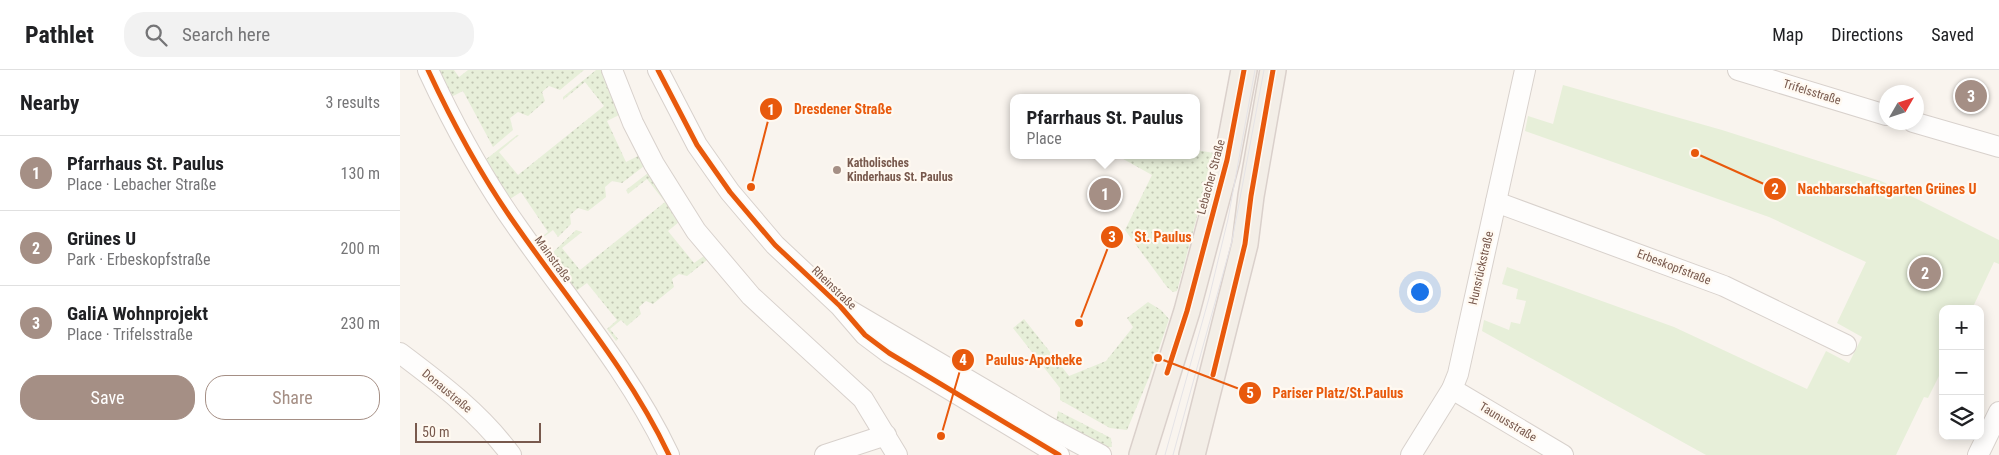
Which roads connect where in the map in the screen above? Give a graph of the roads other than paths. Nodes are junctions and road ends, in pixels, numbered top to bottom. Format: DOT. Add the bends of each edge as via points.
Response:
graph roads {
  1 [pos="428,70"];
  2 [pos="612,70"];
  3 [pos="658,70"];
  4 [pos="1244,70"];
  5 [pos="1273,70"];
  6 [pos="1525,70"];
  7 [pos="1738,70"];
  8 [pos="1879,112"];
  9 [pos="1924,125"];
  10 [pos="1999,148"];
  11 [pos="1228,160"];
  12 [pos="1496,202"];
  13 [pos="1249,220"];
  14 [pos="840,306"];
  15 [pos="1846,345"];
  16 [pos="400,353"];
  17 [pos="1452,389"];
  18 [pos="1999,412"];
  19 [pos="886,435"];
  20 [pos="511,455"];
  21 [pos="669,455"];
  22 [pos="825,455"];
  23 [pos="898,455"];
  24 [pos="1059,455"];
  25 [pos="1101,455"];
  26 [pos="1142,455"];
  27 [pos="1192,455"];
  28 [pos="1411,455"];
  29 [pos="1563,455"];
  30 [pos="1978,455"];
  1 -- 21 [label="street, Mainstraße" via="484,176 519,230 622,370"];
  2 -- 19 [label="street" via="633,124 696,231 752,296 863,399"];
  3 -- 14 [label="street, Rheinstraße" via="692,138 730,192 775,245"];
  4 -- 11 [label="main road, Lebacher Straße"];
  5 -- 13 [label="main road"];
  6 -- 12 [label="street, Hunsrückstraße"];
  7 -- 8 [label="street, Trifelsstraße"];
  9 -- 10 [label="street"];
  11 -- 13 [label="main road" via="1221,210 1236,224"];
  11 -- 26 [label="main road, Lebacher Straße" via="1188,311"];
  12 -- 15 [label="street, Erbeskopfstraße" via="1724,286"];
  12 -- 17 [label="street, Hunsrückstraße"];
  13 -- 27 [label="main road"];
  14 -- 24 [label="street, Rheinstraße" via="865,335 889,353"];
  14 -- 25 [label="street, Rheinstraße"];
  16 -- 20 [label="street, Donaustraße" via="458,398"];
  17 -- 28 [label="street, Hunsrückstraße"];
  17 -- 29 [label="street, Taunusstraße"];
  18 -- 30 [label="street"];
  19 -- 22 [label="street"];
  19 -- 23 [label="street"];
}
